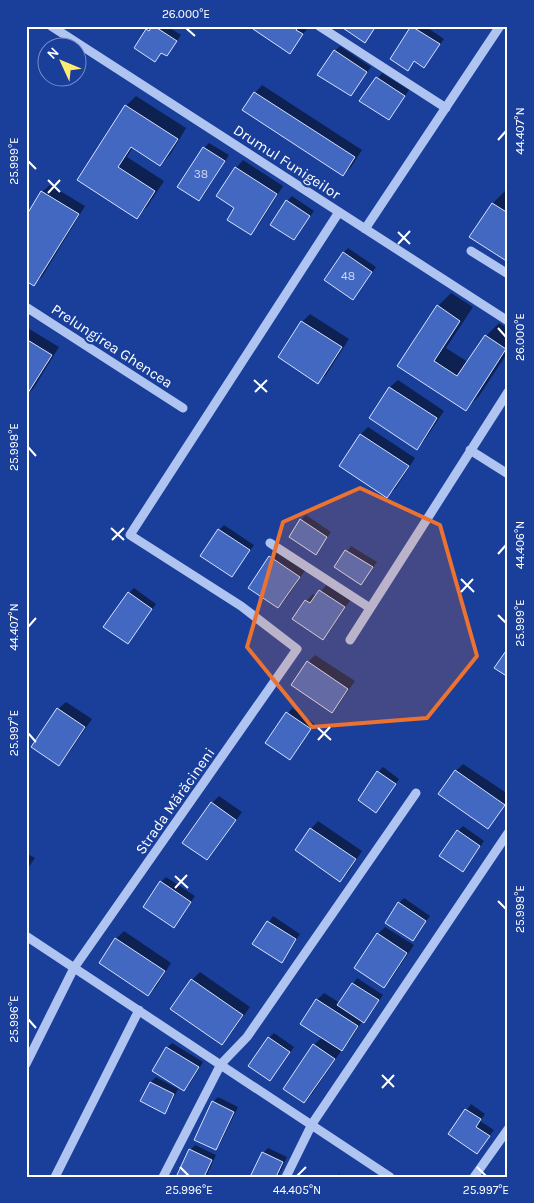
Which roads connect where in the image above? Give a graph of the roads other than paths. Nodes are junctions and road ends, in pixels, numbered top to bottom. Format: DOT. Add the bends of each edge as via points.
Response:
graph roads {
  1 [pos="51,26"];
  2 [pos="319,26"];
  3 [pos="500,26"];
  4 [pos="446,108"];
  5 [pos="338,212"];
  6 [pos="365,229"];
  7 [pos="471,251"];
  8 [pos="508,274"];
  9 [pos="26,307"];
  10 [pos="508,321"];
  11 [pos="508,392"];
  12 [pos="183,408"];
  13 [pos="470,450"];
  14 [pos="508,474"];
  15 [pos="270,543"];
  16 [pos="370,608"];
  17 [pos="350,640"];
  18 [pos="416,793"];
  19 [pos="508,833"];
  20 [pos="26,936"];
  21 [pos="74,968"];
  22 [pos="139,1010"];
  23 [pos="26,1064"];
  24 [pos="221,1064"];
  25 [pos="312,1124"];
  26 [pos="508,1129"];
  27 [pos="55,1177"];
  28 [pos="163,1177"];
  29 [pos="286,1177"];
  30 [pos="390,1177"];
  31 [pos="474,1177"];
  1 -- 5 [label="street, Drumul Funigeilor"];
  2 -- 4 [label="street"];
  3 -- 4 [label="street"];
  4 -- 6 [label="street"];
  5 -- 6 [label="street, Drumul Funigeilor"];
  5 -- 21 [label="street, Strada Mărăcineni" via="130,535 241,606 298,649"];
  6 -- 10 [label="street, Drumul Funigeilor"];
  7 -- 8 [label="street"];
  9 -- 12 [label="street, Prelungirea Ghencea"];
  11 -- 13 [label="street"];
  13 -- 14 [label="street"];
  13 -- 16 [label="street"];
  15 -- 16 [label="street"];
  16 -- 17 [label="street"];
  18 -- 24 [label="street" via="247,1037"];
  19 -- 25 [label="street"];
  20 -- 21 [label="street"];
  21 -- 22 [label="street"];
  21 -- 23 [label="street, Strada Mărăcineni"];
  22 -- 24 [label="street"];
  22 -- 27 [label="street"];
  24 -- 25 [label="street"];
  24 -- 28 [label="street"];
  25 -- 29 [label="street"];
  25 -- 30 [label="street"];
  26 -- 31 [label="street"];
}
